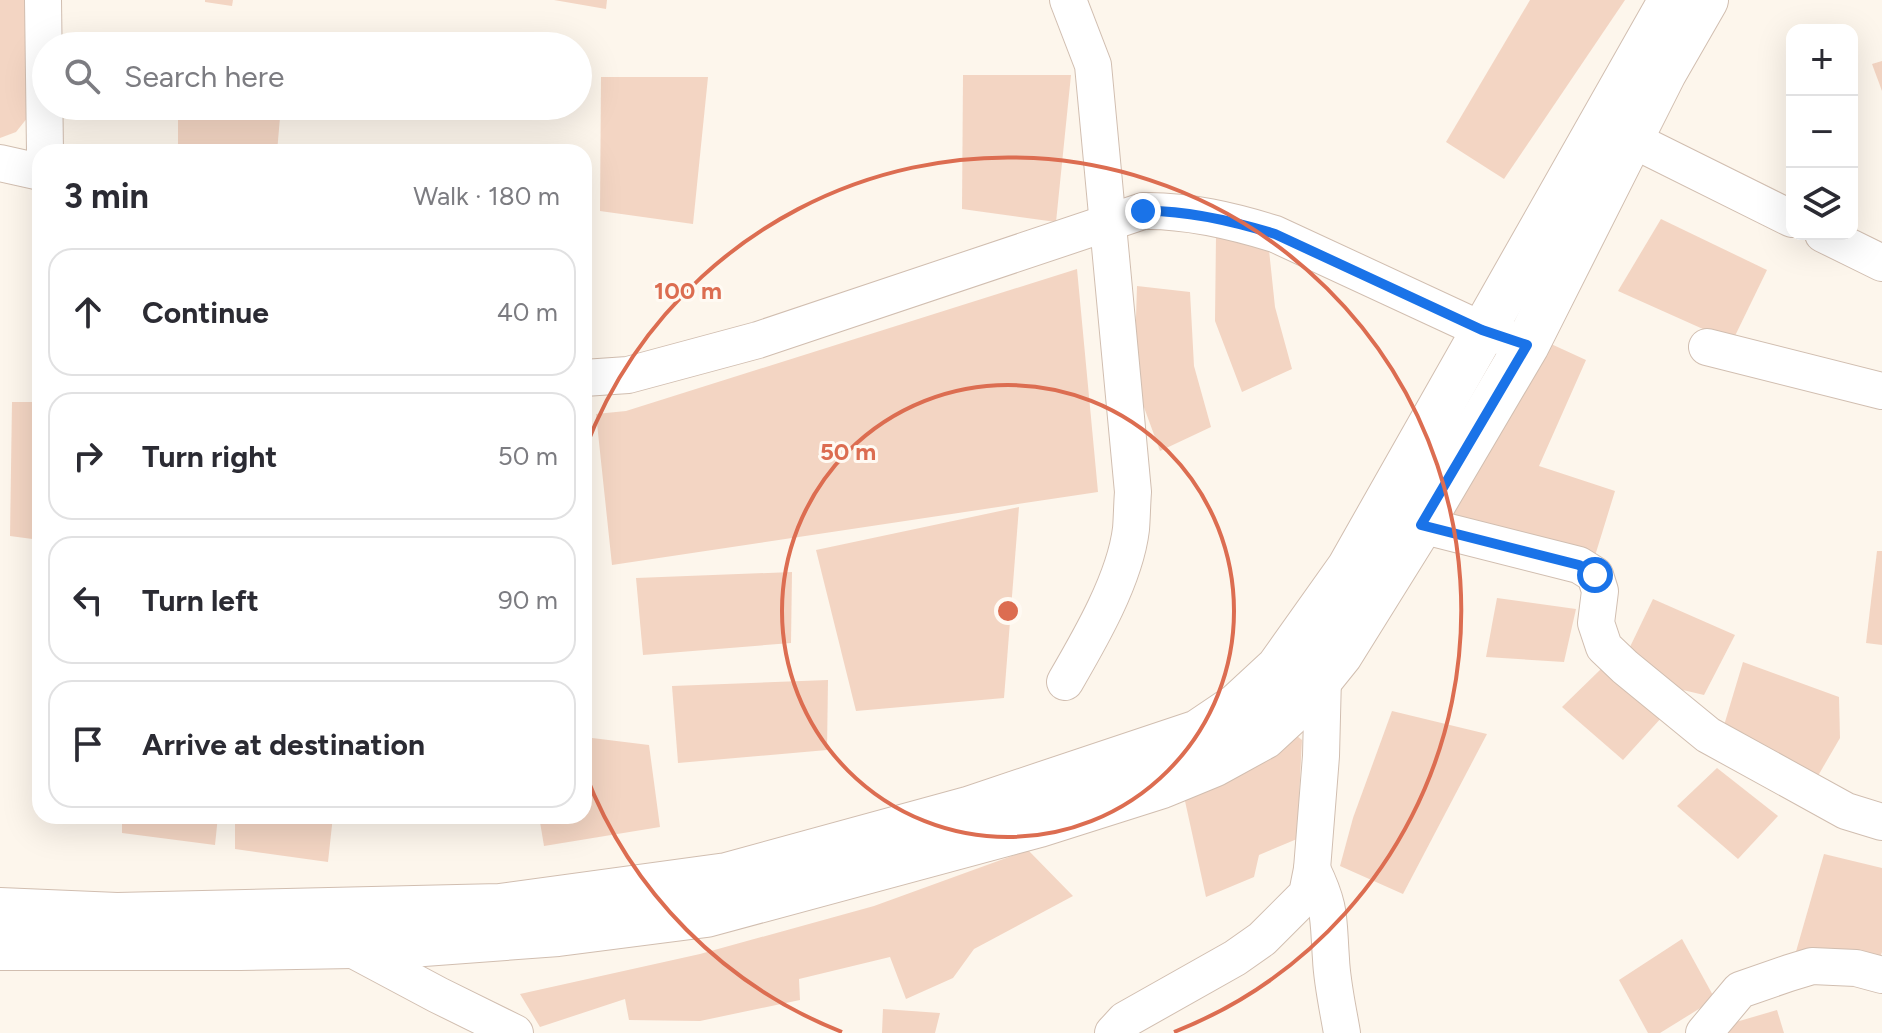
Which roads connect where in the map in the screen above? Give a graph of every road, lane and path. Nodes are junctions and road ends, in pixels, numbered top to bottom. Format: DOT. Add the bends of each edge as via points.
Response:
graph roads {
  1 [pos="43,0"];
  2 [pos="1068,0"];
  3 [pos="1671,0"];
  4 [pos="1706,0"];
  5 [pos="43,32"];
  6 [pos="45,120"];
  7 [pos="1631,139"];
  8 [pos="45,144"];
  9 [pos="0,163"];
  10 [pos="32,170"];
  11 [pos="1786,216"];
  12 [pos="1109,224"];
  13 [pos="1835,240"];
  14 [pos="1882,263"];
  15 [pos="1482,330"];
  16 [pos="1527,345"];
  17 [pos="1707,347"];
  18 [pos="592,377"];
  19 [pos="1882,391"];
  20 [pos="1421,525"];
  21 [pos="1323,677"];
  22 [pos="1065,682"];
  23 [pos="1882,822"];
  24 [pos="1312,869"];
  25 [pos="0,910"];
  26 [pos="240,930"];
  27 [pos="348,947"];
  28 [pos="0,948"];
  29 [pos="1882,975"];
  30 [pos="515,1033"];
  31 [pos="1113,1033"];
  32 [pos="1342,1033"];
  33 [pos="1704,1033"];
  1 -- 5 [label="street"];
  2 -- 12 [label="street" via="1093,65"];
  3 -- 15 [label="street"];
  4 -- 7 [label="street"];
  6 -- 8 [label="street"];
  7 -- 11 [label="street"];
  7 -- 16 [label="street"];
  9 -- 10 [label="street"];
  12 -- 15 [label="street" via="1143,211 1170,211 1243,224"];
  12 -- 18 [label="street" via="758,340 628,375"];
  12 -- 22 [label="street" via="1133,492 1131,531 1095,630"];
  13 -- 14 [label="street"];
  15 -- 16 [label="street"];
  15 -- 26 [label="street" via="1349,568 1278,668 1198,732 968,809 727,875 500,906"];
  16 -- 20 [label="street"];
  17 -- 19 [label="street"];
  20 -- 21 [label="street"];
  20 -- 23 [label="street" via="1579,565 1595,575 1600,591 1596,623 1604,647 1625,667 1708,735 1846,811"];
  21 -- 24 [label="street"];
  21 -- 27 [label="street" via="1264,737 1213,765 1039,825 706,915 558,934"];
  24 -- 31 [label="street" via="1307,894 1262,939 1125,1020"];
  24 -- 32 [label="street" via="1327,898"];
  25 -- 26 [label="street" via="117,915"];
  26 -- 27 [label="street"];
  26 -- 28 [label="street"];
  27 -- 30 [label="street"];
  29 -- 33 [label="street" via="1812,966 1789,973 1740,990"];
}
